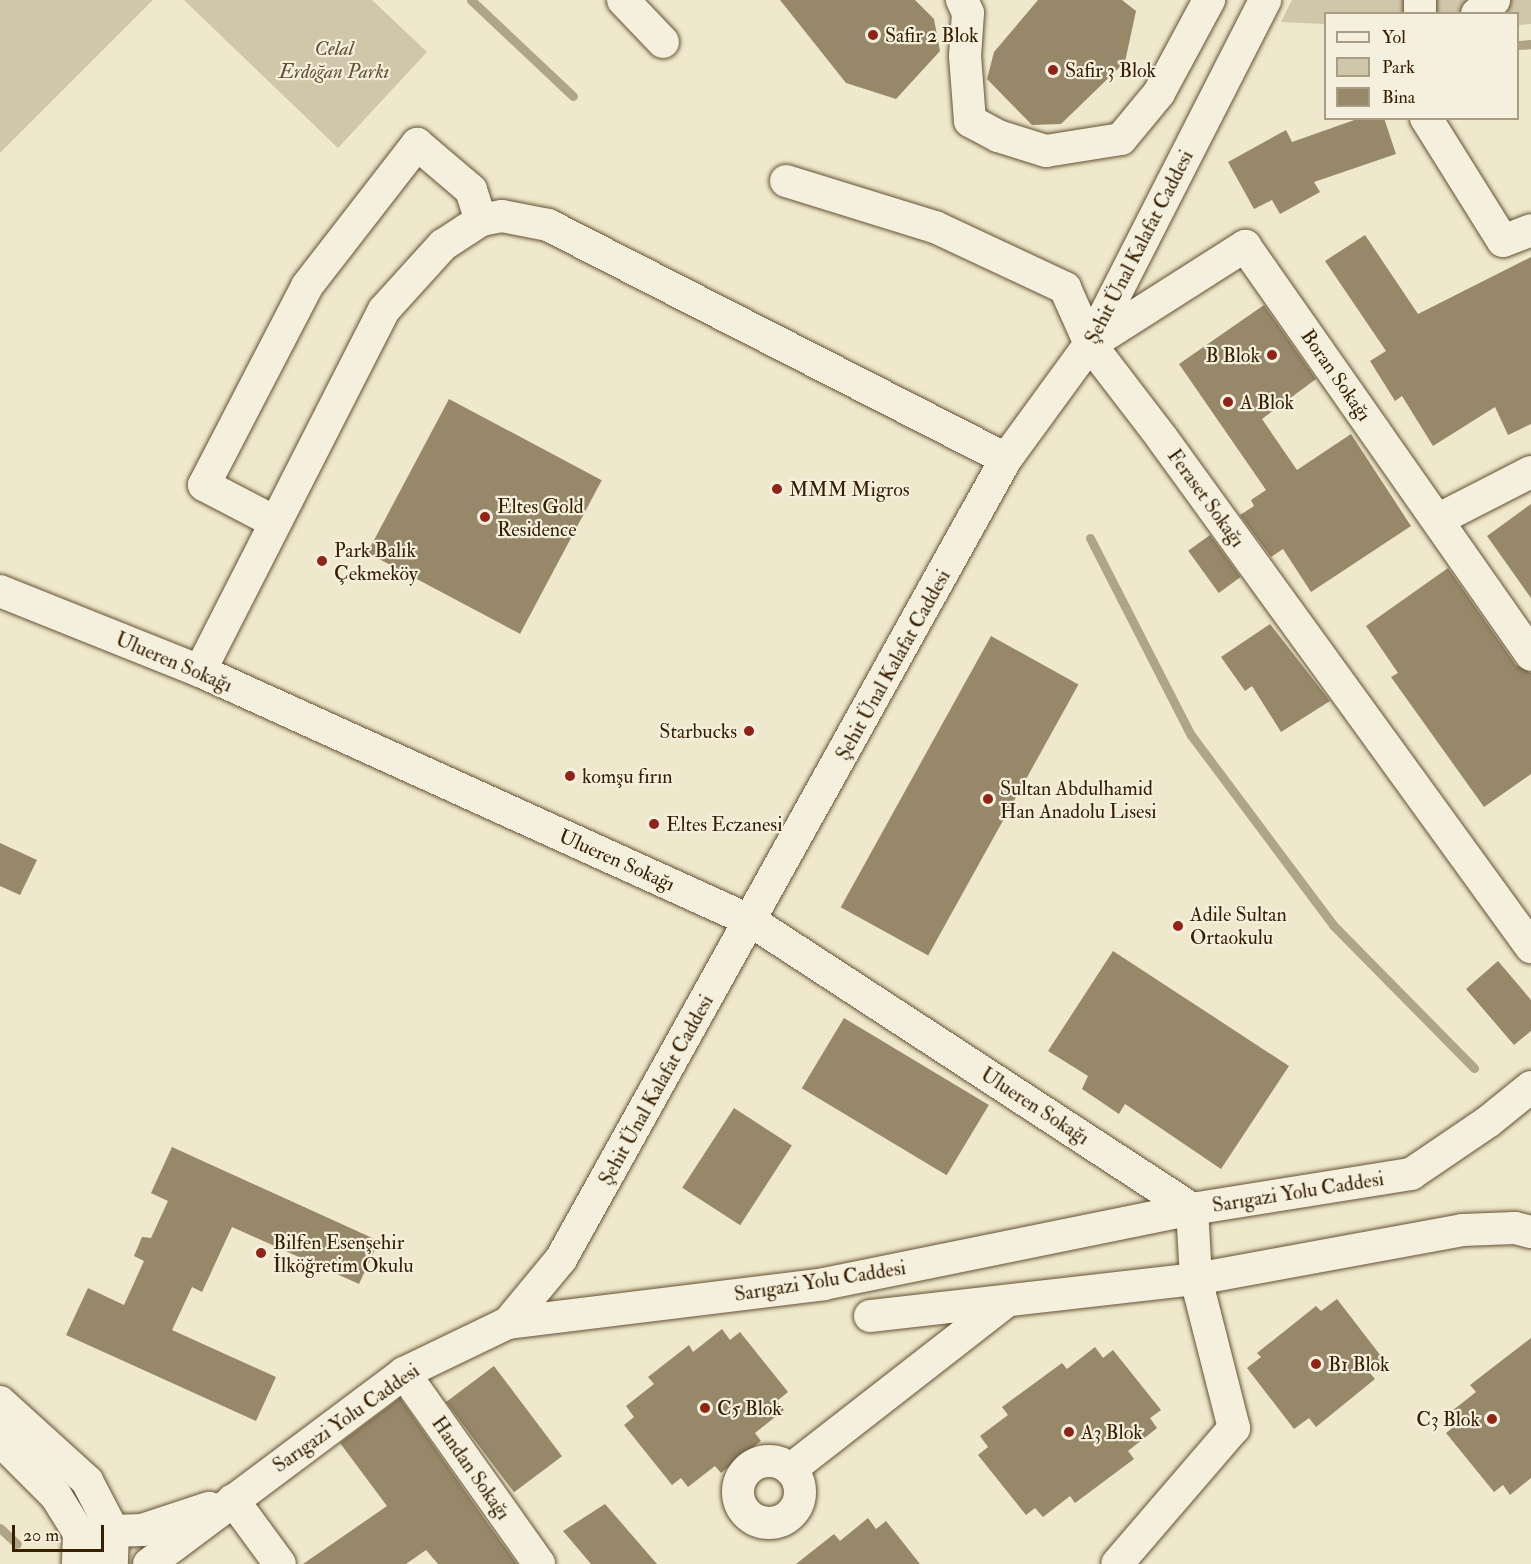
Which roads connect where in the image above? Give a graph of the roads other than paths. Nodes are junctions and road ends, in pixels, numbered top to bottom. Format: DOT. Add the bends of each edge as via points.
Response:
graph roads {
  1 [pos="623,0"];
  2 [pos="1209,0"];
  3 [pos="1265,0"];
  4 [pos="1494,0"];
  5 [pos="970,4"];
  6 [pos="1479,12"];
  7 [pos="663,42"];
  8 [pos="1427,120"];
  9 [pos="786,181"];
  10 [pos="481,220"];
  11 [pos="1531,230"];
  12 [pos="1090,344"];
  13 [pos="1006,459"];
  14 [pos="1531,472"];
  15 [pos="1439,519"];
  16 [pos="275,522"];
  17 [pos="0,591"];
  18 [pos="1531,655"];
  19 [pos="200,671"];
  20 [pos="751,921"];
  21 [pos="1531,947"];
  22 [pos="1531,1087"];
  23 [pos="1192,1209"];
  24 [pos="1531,1232"];
  25 [pos="1196,1280"];
  26 [pos="1003,1304"];
  27 [pos="870,1316"];
  28 [pos="508,1323"];
  29 [pos="404,1372"];
  30 [pos="0,1402"];
  31 [pos="0,1440"];
  32 [pos="790,1469"];
  33 [pos="233,1500"];
  34 [pos="113,1531"];
  35 [pos="78,1564"];
  36 [pos="87,1564"];
  37 [pos="112,1564"];
  38 [pos="150,1564"];
  39 [pos="280,1564"];
  40 [pos="538,1564"];
  41 [pos="1117,1564"];
  1 -- 7 [label="street"];
  2 -- 5 [label="street" via="1160,93 1121,139 1046,151 970,122 965,56"];
  3 -- 12 [label="street, Şehit Ünal Kalafat Caddesi"];
  4 -- 6 [label="street"];
  8 -- 11 [label="street" via="1503,241"];
  9 -- 12 [label="street, Feraset Sokağı" via="935,227 1065,288"];
  10 -- 13 [label="street" via="527,218 548,225"];
  10 -- 16 [label="street" via="443,244 384,310"];
  10 -- 16 [label="street" via="471,190 417,144 307,286 204,485"];
  12 -- 13 [label="street, Şehit Ünal Kalafat Caddesi"];
  12 -- 15 [label="street, Boran Sokağı" via="1245,246"];
  12 -- 21 [label="street, Feraset Sokağı"];
  13 -- 20 [label="street, Şehit Ünal Kalafat Caddesi"];
  14 -- 15 [label="street"];
  15 -- 18 [label="street, Boran Sokağı"];
  16 -- 19 [label="street"];
  17 -- 19 [label="street, Ulueren Sokağı"];
  19 -- 20 [label="street, Ulueren Sokağı"];
  20 -- 23 [label="street, Ulueren Sokağı"];
  20 -- 28 [label="street, Şehit Ünal Kalafat Caddesi" via="561,1259"];
  22 -- 23 [label="street, Sarıgazi Yolu Caddesi" via="1489,1121 1411,1173"];
  23 -- 25 [label="street"];
  23 -- 28 [label="street, Sarıgazi Yolu Caddesi" via="824,1284"];
  24 -- 25 [label="street" via="1515,1228 1462,1230"];
  25 -- 26 [label="street"];
  25 -- 41 [label="street" via="1234,1428"];
  26 -- 27 [label="street"];
  26 -- 32 [label="street"];
  28 -- 29 [label="street, Sarıgazi Yolu Caddesi"];
  29 -- 33 [label="street, Sarıgazi Yolu Caddesi"];
  29 -- 40 [label="street, Handan Sokağı"];
  30 -- 34 [label="street" via="87,1481"];
  31 -- 35 [label="street" via="62,1506 79,1533"];
  33 -- 34 [label="street" via="142,1530"];
  33 -- 38 [label="street, Sarıgazi Yolu Caddesi"];
  33 -- 39 [label="street"];
  34 -- 36 [label="street" via="88,1557"];
  34 -- 37 [label="street"];
}
